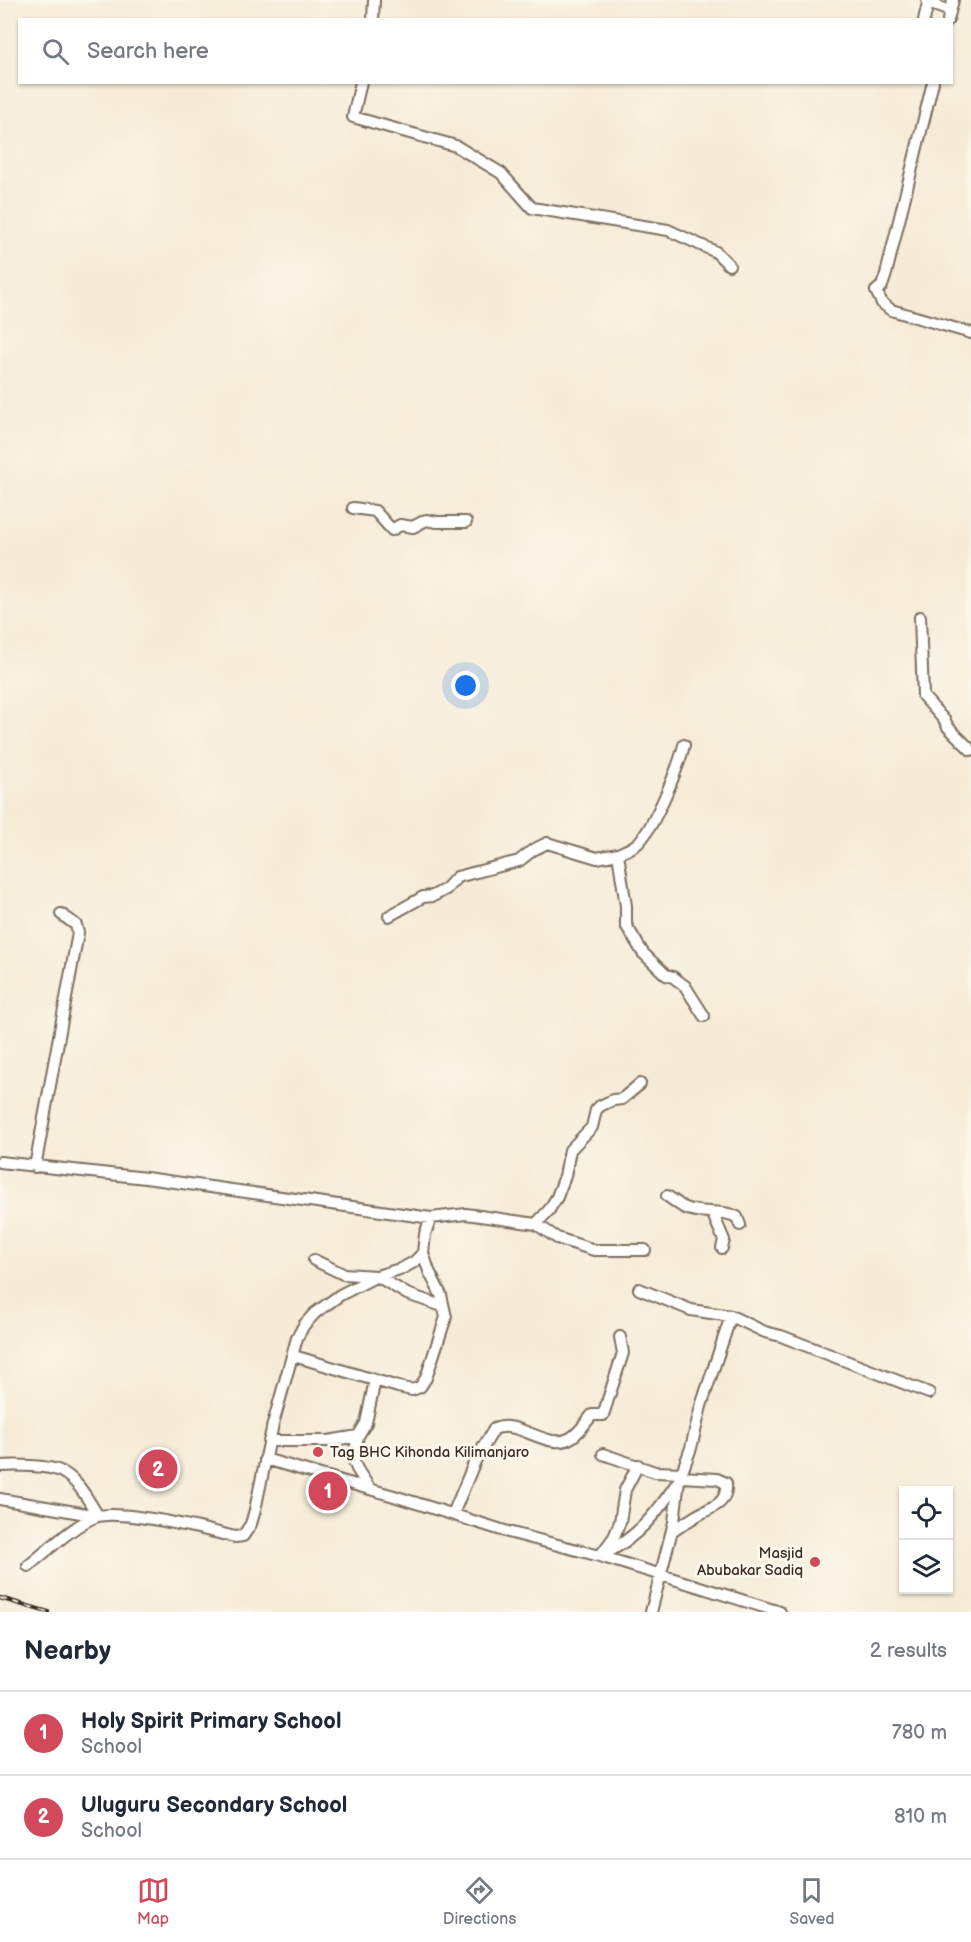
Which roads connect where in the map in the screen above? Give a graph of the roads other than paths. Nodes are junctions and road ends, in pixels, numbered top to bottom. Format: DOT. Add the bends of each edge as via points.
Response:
graph roads {
  1 [pos="374,0"];
  2 [pos="928,1"];
  3 [pos="950,10"];
  4 [pos="373,18"];
  5 [pos="924,18"];
  6 [pos="361,84"];
  7 [pos="933,84"];
  8 [pos="729,265"];
  9 [pos="971,333"];
  10 [pos="353,508"];
  11 [pos="466,522"];
  12 [pos="920,618"];
  13 [pos="684,745"];
  14 [pos="971,750"];
  15 [pos="618,855"];
  16 [pos="62,914"];
  17 [pos="389,916"];
  18 [pos="704,1016"];
  19 [pos="640,1084"];
  20 [pos="0,1162"];
  21 [pos="35,1167"];
  22 [pos="667,1196"];
  23 [pos="712,1212"];
  24 [pos="431,1218"];
  25 [pos="536,1224"];
  26 [pos="740,1225"];
  27 [pos="722,1248"];
  28 [pos="645,1250"];
  29 [pos="423,1253"];
  30 [pos="314,1260"];
  31 [pos="377,1275"];
  32 [pos="639,1289"];
  33 [pos="442,1306"];
  34 [pos="731,1316"];
  35 [pos="620,1337"];
  36 [pos="294,1356"];
  37 [pos="375,1380"];
  38 [pos="929,1393"];
  39 [pos="358,1436"];
  40 [pos="269,1441"];
  41 [pos="603,1454"];
  42 [pos="265,1459"];
  43 [pos="638,1465"];
  44 [pos="0,1466"];
  45 [pos="681,1476"];
  46 [pos="370,1489"];
  47 [pos="0,1499"];
  48 [pos="453,1514"];
  49 [pos="98,1516"];
  50 [pos="672,1532"];
  51 [pos="600,1556"];
  52 [pos="28,1566"];
  53 [pos="661,1575"];
  54 [pos="651,1612"];
  55 [pos="780,1612"];
  1 -- 4 [label="street"];
  2 -- 3 [label="street"];
  2 -- 5 [label="street"];
  6 -- 8 [label="street" via="353,117 456,146 501,173 532,208 668,230 716,252"];
  7 -- 9 [label="street" via="886,274 876,291 891,310"];
  10 -- 11 [label="street" via="375,511 392,530 400,525 413,527 426,519"];
  12 -- 14 [label="street" via="923,696"];
  13 -- 15 [label="street" via="654,819 638,843"];
  15 -- 17 [label="street" via="597,858 547,843 519,861 457,877 446,889"];
  15 -- 18 [label="street" via="626,925 643,953 666,975 685,986"];
  16 -- 21 [label="street" via="76,925 78,933"];
  19 -- 25 [label="street" via="622,1099 596,1110 592,1127 570,1150 557,1197"];
  20 -- 21 [label="street"];
  21 -- 24 [label="street" via="158,1179"];
  22 -- 23 [label="street" via="685,1208"];
  23 -- 26 [label="street" via="728,1212 737,1217"];
  23 -- 27 [label="street" via="724,1240"];
  24 -- 25 [label="street" via="465,1214"];
  24 -- 29 [label="street"];
  25 -- 28 [label="street" via="557,1238 594,1250"];
  29 -- 31 [label="street" via="403,1268"];
  29 -- 33 [label="street"];
  30 -- 31 [label="street" via="343,1274"];
  31 -- 33 [label="street" via="407,1294"];
  31 -- 36 [label="street" via="315,1313 297,1338"];
  32 -- 34 [label="street" via="691,1310"];
  33 -- 37 [label="street" via="446,1317 420,1387 412,1390"];
  34 -- 38 [label="street"];
  34 -- 45 [label="street"];
  35 -- 48 [label="street" via="623,1353 603,1415 592,1415 576,1434 562,1441 505,1427 494,1430 475,1461"];
  36 -- 37 [label="street"];
  36 -- 40 [label="street"];
  37 -- 39 [label="street" via="366,1423"];
  39 -- 40 [label="street" via="328,1441"];
  39 -- 46 [label="street" via="353,1459"];
  40 -- 42 [label="street"];
  41 -- 43 [label="street"];
  42 -- 46 [label="street"];
  42 -- 49 [label="street" via="251,1524 239,1538 170,1522"];
  43 -- 45 [label="street"];
  43 -- 51 [label="street" via="625,1490 614,1537"];
  44 -- 49 [label="street" via="61,1471 83,1490"];
  45 -- 50 [label="street"];
  45 -- 50 [label="street" via="717,1479 726,1483 726,1490 719,1505"];
  45 -- 51 [label="street" via="636,1535"];
  46 -- 48 [label="street"];
  47 -- 49 [label="street"];
  48 -- 51 [label="street"];
  49 -- 52 [label="street"];
  50 -- 53 [label="street"];
  51 -- 53 [label="street"];
  53 -- 54 [label="street"];
  53 -- 55 [label="street"];
}
